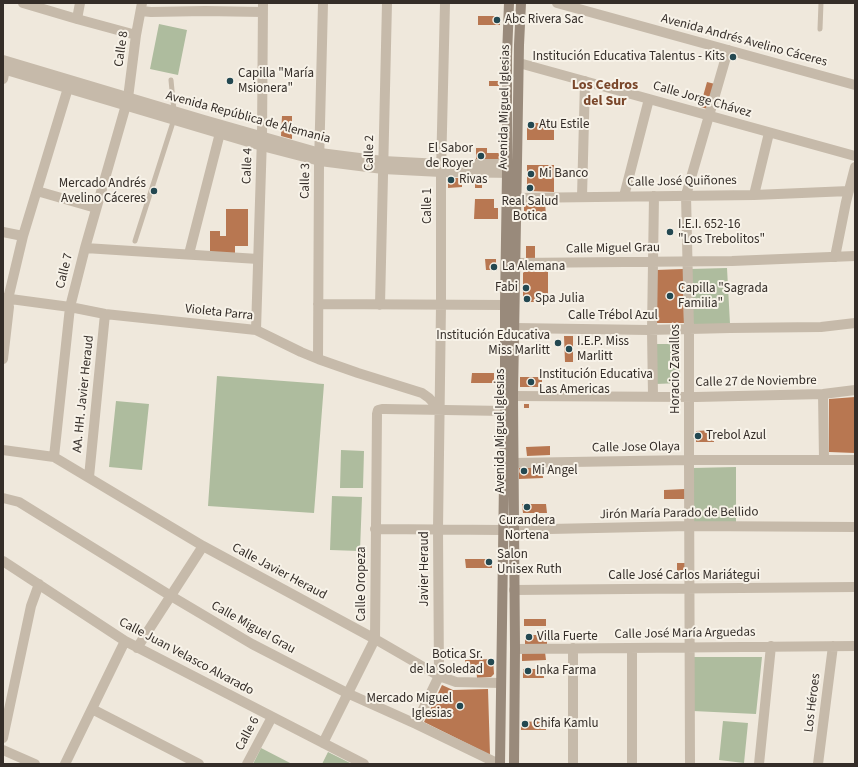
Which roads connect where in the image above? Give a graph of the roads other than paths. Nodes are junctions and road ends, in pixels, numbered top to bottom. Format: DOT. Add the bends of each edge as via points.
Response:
graph roads {
  1 [pos="23,3"];
  2 [pos="80,3"];
  3 [pos="323,3"];
  4 [pos="387,3"];
  5 [pos="445,3"];
  6 [pos="509,3"];
  7 [pos="521,3"];
  8 [pos="557,3"];
  9 [pos="821,3"];
  10 [pos="142,7"];
  11 [pos="205,7"];
  12 [pos="262,8"];
  13 [pos="77,19"];
  14 [pos="820,29"];
  15 [pos="136,35"];
  16 [pos="728,50"];
  17 [pos="518,63"];
  18 [pos="4,70"];
  19 [pos="171,80"];
  20 [pos="585,81"];
  21 [pos="855,85"];
  22 [pos="68,88"];
  23 [pos="649,99"];
  24 [pos="127,102"];
  25 [pos="174,116"];
  26 [pos="709,116"];
  27 [pos="220,133"];
  28 [pos="769,133"];
  29 [pos="262,141"];
  30 [pos="855,156"];
  31 [pos="320,157"];
  32 [pos="383,165"];
  33 [pos="855,167"];
  34 [pos="441,168"];
  35 [pos="512,168"];
  36 [pos="37,190"];
  37 [pos="848,191"];
  38 [pos="686,195"];
  39 [pos="754,195"];
  40 [pos="624,196"];
  41 [pos="654,196"];
  42 [pos="582,197"];
  43 [pos="517,198"];
  44 [pos="96,208"];
  45 [pos="3,232"];
  46 [pos="23,236"];
  47 [pos="135,241"];
  48 [pos="85,248"];
  49 [pos="189,254"];
  50 [pos="855,256"];
  51 [pos="835,257"];
  52 [pos="258,259"];
  53 [pos="653,262"];
  54 [pos="688,262"];
  55 [pos="516,263"];
  56 [pos="5,299"];
  57 [pos="318,304"];
  58 [pos="380,304"];
  59 [pos="441,305"];
  60 [pos="505,305"];
  61 [pos="70,307"];
  62 [pos="3,311"];
  63 [pos="105,314"];
  64 [pos="855,323"];
  65 [pos="515,328"];
  66 [pos="689,329"];
  67 [pos="256,330"];
  68 [pos="652,330"];
  69 [pos="3,359"];
  70 [pos="318,359"];
  71 [pos="855,390"];
  72 [pos="823,394"];
  73 [pos="513,396"];
  74 [pos="653,396"];
  75 [pos="689,397"];
  76 [pos="439,409"];
  77 [pos="504,410"];
  78 [pos="3,450"];
  79 [pos="54,456"];
  80 [pos="824,459"];
  81 [pos="688,460"];
  82 [pos="855,460"];
  83 [pos="513,463"];
  84 [pos="89,477"];
  85 [pos="3,498"];
  86 [pos="689,526"];
  87 [pos="855,527"];
  88 [pos="375,529"];
  89 [pos="438,529"];
  90 [pos="503,530"];
  91 [pos="514,530"];
  92 [pos="203,546"];
  93 [pos="3,561"];
  94 [pos="39,584"];
  95 [pos="855,587"];
  96 [pos="690,589"];
  97 [pos="514,590"];
  98 [pos="171,596"];
  99 [pos="375,639"];
  100 [pos="124,641"];
  101 [pos="771,646"];
  102 [pos="833,646"];
  103 [pos="855,646"];
  104 [pos="137,648"];
  105 [pos="573,648"];
  106 [pos="632,648"];
  107 [pos="690,648"];
  108 [pos="515,649"];
  109 [pos="439,676"];
  110 [pos="501,682"];
  111 [pos="347,693"];
  112 [pos="92,709"];
  113 [pos="272,717"];
  114 [pos="416,724"];
  115 [pos="3,738"];
  116 [pos="323,743"];
  117 [pos="3,750"];
  118 [pos="35,764"];
  119 [pos="65,764"];
  120 [pos="199,764"];
  121 [pos="247,764"];
  122 [pos="364,764"];
  123 [pos="500,764"];
  124 [pos="514,764"];
  125 [pos="573,764"];
  126 [pos="632,764"];
  127 [pos="690,764"];
  128 [pos="759,764"];
  129 [pos="818,764"];
  1 -- 13 [label="street"];
  2 -- 13 [label="street"];
  3 -- 31 [label="street, Calle 3"];
  4 -- 32 [label="street, Calle 2"];
  5 -- 34 [label="street, Calle 1"];
  6 -- 35 [label="main road, Avenida Miguel Iglesias"];
  7 -- 17 [label="main road, Avenida Miguel Iglesias"];
  8 -- 16 [label="street, Avenida Andrés Avelino Cáceres"];
  9 -- 14 [label="lane"];
  10 -- 11 [label="street" via="152,12"];
  10 -- 15 [label="street, Calle 8"];
  11 -- 12 [label="street"];
  12 -- 29 [label="street, Calle 4"];
  13 -- 15 [label="street"];
  15 -- 24 [label="street, Calle 8"];
  16 -- 21 [label="street, Avenida Andrés Avelino Cáceres"];
  16 -- 26 [label="street, Horacio Zavallos"];
  17 -- 20 [label="street, Calle Jorge Chávez"];
  17 -- 35 [label="main road, Avenida Miguel Iglesias"];
  18 -- 22 [label="street, Avenida República de Alemania"];
  18 -- 24 [label="street, Avenida República de Alemania"];
  19 -- 25 [label="lane"];
  20 -- 23 [label="street, Calle Jorge Chávez"];
  20 -- 42 [label="street"];
  22 -- 24 [label="street, Avenida República de Alemania"];
  22 -- 36 [label="street"];
  23 -- 26 [label="street, Calle Jorge Chávez"];
  23 -- 40 [label="street"];
  24 -- 25 [label="street, Avenida República de Alemania"];
  24 -- 44 [label="street, Calle 7"];
  25 -- 27 [label="street, Avenida República de Alemania"];
  25 -- 29 [label="street, Avenida República de Alemania"];
  25 -- 47 [label="lane"];
  26 -- 28 [label="street, Calle Jorge Chávez"];
  26 -- 38 [label="street, Horacio Zavallos"];
  27 -- 29 [label="street, Avenida República de Alemania"];
  27 -- 49 [label="street"];
  28 -- 30 [label="street, Calle Jorge Chávez"];
  28 -- 39 [label="street"];
  29 -- 31 [label="street, Avenida República de Alemania"];
  29 -- 52 [label="street, Calle 4"];
  31 -- 32 [label="street, Avenida República de Alemania"];
  31 -- 57 [label="street, Calle 3"];
  32 -- 34 [label="street, Avenida República de Alemania"];
  32 -- 58 [label="street, Calle 2"];
  33 -- 37 [label="street"];
  34 -- 35 [label="street, Avenida República de Alemania"];
  34 -- 59 [label="street, Calle 1"];
  35 -- 43 [label="main road, Avenida Miguel Iglesias"];
  35 -- 60 [label="main road, Avenida Miguel Iglesias"];
  36 -- 44 [label="street"];
  36 -- 46 [label="street"];
  37 -- 39 [label="street, Calle José Quiñones"];
  37 -- 51 [label="street"];
  38 -- 39 [label="street, Calle José Quiñones"];
  38 -- 41 [label="street, Calle José Quiñones"];
  38 -- 54 [label="street, Horacio Zavallos"];
  40 -- 41 [label="street, Calle José Quiñones"];
  40 -- 42 [label="street, Calle José Quiñones"];
  41 -- 53 [label="street"];
  42 -- 43 [label="street, Calle José Quiñones"];
  43 -- 55 [label="main road, Avenida Miguel Iglesias"];
  44 -- 48 [label="street, Calle 7"];
  45 -- 46 [label="street"];
  46 -- 56 [label="street"];
  48 -- 49 [label="street"];
  48 -- 61 [label="street, Calle 7"];
  49 -- 52 [label="street"];
  50 -- 51 [label="street, Calle Miguel Grau"];
  51 -- 54 [label="street, Calle Miguel Grau"];
  52 -- 67 [label="street, Calle 4"];
  53 -- 54 [label="street, Calle Miguel Grau"];
  53 -- 55 [label="street, Calle Miguel Grau"];
  53 -- 68 [label="street"];
  54 -- 66 [label="street, Horacio Zavallos"];
  55 -- 65 [label="main road, Avenida Miguel Iglesias"];
  56 -- 61 [label="street, Violeta Parra"];
  56 -- 62 [label="street"];
  56 -- 69 [label="street" via="9,308"];
  57 -- 58 [label="street"];
  57 -- 70 [label="street, Calle 3"];
  58 -- 59 [label="street"];
  59 -- 60 [label="street"];
  59 -- 76 [label="street, Calle 1"];
  60 -- 77 [label="main road, Avenida Miguel Iglesias"];
  61 -- 63 [label="street, Violeta Parra"];
  61 -- 79 [label="street, Calle 7"];
  63 -- 67 [label="street, Violeta Parra"];
  63 -- 84 [label="street, AA. HH. Javier Heraud"];
  64 -- 66 [label="street, Calle Trébol Azul" via="821,327"];
  65 -- 68 [label="street, Calle Trébol Azul"];
  65 -- 73 [label="main road, Avenida Miguel Iglesias"];
  66 -- 68 [label="street, Calle Trébol Azul"];
  66 -- 75 [label="street, Horacio Zavallos"];
  67 -- 70 [label="street, Violeta Parra"];
  68 -- 74 [label="street"];
  70 -- 76 [label="street, Violeta Parra" via="422,393"];
  71 -- 72 [label="street, Calle 27 de Noviembre"];
  72 -- 75 [label="street, Calle 27 de Noviembre"];
  72 -- 80 [label="street"];
  73 -- 74 [label="street, Calle 27 de Noviembre"];
  73 -- 83 [label="main road, Avenida Miguel Iglesias"];
  74 -- 75 [label="street, Calle 27 de Noviembre"];
  75 -- 81 [label="street, Horacio Zavallos"];
  76 -- 77 [label="street"];
  76 -- 88 [label="street, Calle Oropeza" via="378,410"];
  76 -- 89 [label="street, Javier Heraud"];
  77 -- 90 [label="main road, Avenida Miguel Iglesias"];
  78 -- 79 [label="street"];
  79 -- 84 [label="street, Calle Javier Heraud"];
  80 -- 81 [label="street, Calle Jose Olaya"];
  80 -- 82 [label="street, Calle Jose Olaya"];
  81 -- 83 [label="street, Calle Jose Olaya"];
  81 -- 86 [label="street, Horacio Zavallos"];
  83 -- 91 [label="main road, Avenida Miguel Iglesias"];
  84 -- 92 [label="street, Calle Javier Heraud"];
  85 -- 98 [label="street, Calle Miguel Grau" via="19,502"];
  86 -- 87 [label="street, Jirón María Parado de Bellido"];
  86 -- 91 [label="street, Jirón María Parado de Bellido"];
  86 -- 96 [label="street, Horacio Zavallos"];
  88 -- 89 [label="street, Jirón María Parado de Bellido"];
  88 -- 99 [label="street, Calle Oropeza"];
  89 -- 90 [label="street, Jirón María Parado de Bellido"];
  89 -- 109 [label="street, Javier Heraud"];
  90 -- 91 [label="street, Jirón María Parado de Bellido"];
  90 -- 110 [label="main road, Avenida Miguel Iglesias"];
  91 -- 97 [label="main road, Avenida Miguel Iglesias"];
  92 -- 98 [label="street"];
  92 -- 99 [label="street, Calle Javier Heraud"];
  93 -- 94 [label="street, Calle Juan Velasco Alvarado"];
  94 -- 100 [label="street, Calle Juan Velasco Alvarado"];
  94 -- 115 [label="street"];
  95 -- 96 [label="street, Calle José Carlos Mariátegui"];
  96 -- 97 [label="street, Calle José Carlos Mariátegui"];
  96 -- 107 [label="street, Horacio Zavallos"];
  97 -- 108 [label="main road, Avenida Miguel Iglesias"];
  98 -- 104 [label="street"];
  98 -- 111 [label="street, Calle Miguel Grau" via="252,644"];
  99 -- 109 [label="street, Calle Javier Heraud"];
  99 -- 111 [label="street, Calle Oropeza"];
  100 -- 104 [label="street, Calle Juan Velasco Alvarado"];
  100 -- 112 [label="street"];
  101 -- 102 [label="street, Calle José María Arguedas"];
  101 -- 107 [label="street, Calle José María Arguedas"];
  101 -- 128 [label="street"];
  102 -- 103 [label="street, Calle José María Arguedas"];
  102 -- 129 [label="street, Los Héroes"];
  104 -- 113 [label="street, Calle Juan Velasco Alvarado"];
  105 -- 106 [label="street, Calle José María Arguedas"];
  105 -- 108 [label="street, Calle José María Arguedas"];
  105 -- 125 [label="street"];
  106 -- 107 [label="street, Calle José María Arguedas"];
  106 -- 126 [label="street"];
  107 -- 127 [label="street, Horacio Zavallos"];
  108 -- 124 [label="main road, Avenida Miguel Iglesias"];
  109 -- 110 [label="street, Calle Javier Heraud" via="456,682"];
  109 -- 114 [label="street, Javier Heraud"];
  110 -- 123 [label="main road, Avenida Miguel Iglesias"];
  111 -- 114 [label="street, Calle Miguel Grau"];
  111 -- 116 [label="street, Calle Oropeza"];
  112 -- 119 [label="street"];
  112 -- 120 [label="street"];
  113 -- 116 [label="street, Calle Juan Velasco Alvarado"];
  113 -- 121 [label="street, Calle 6"];
  114 -- 123 [label="street, Calle Miguel Grau"];
  116 -- 122 [label="street, Calle Juan Velasco Alvarado"];
  117 -- 118 [label="street"];
}
